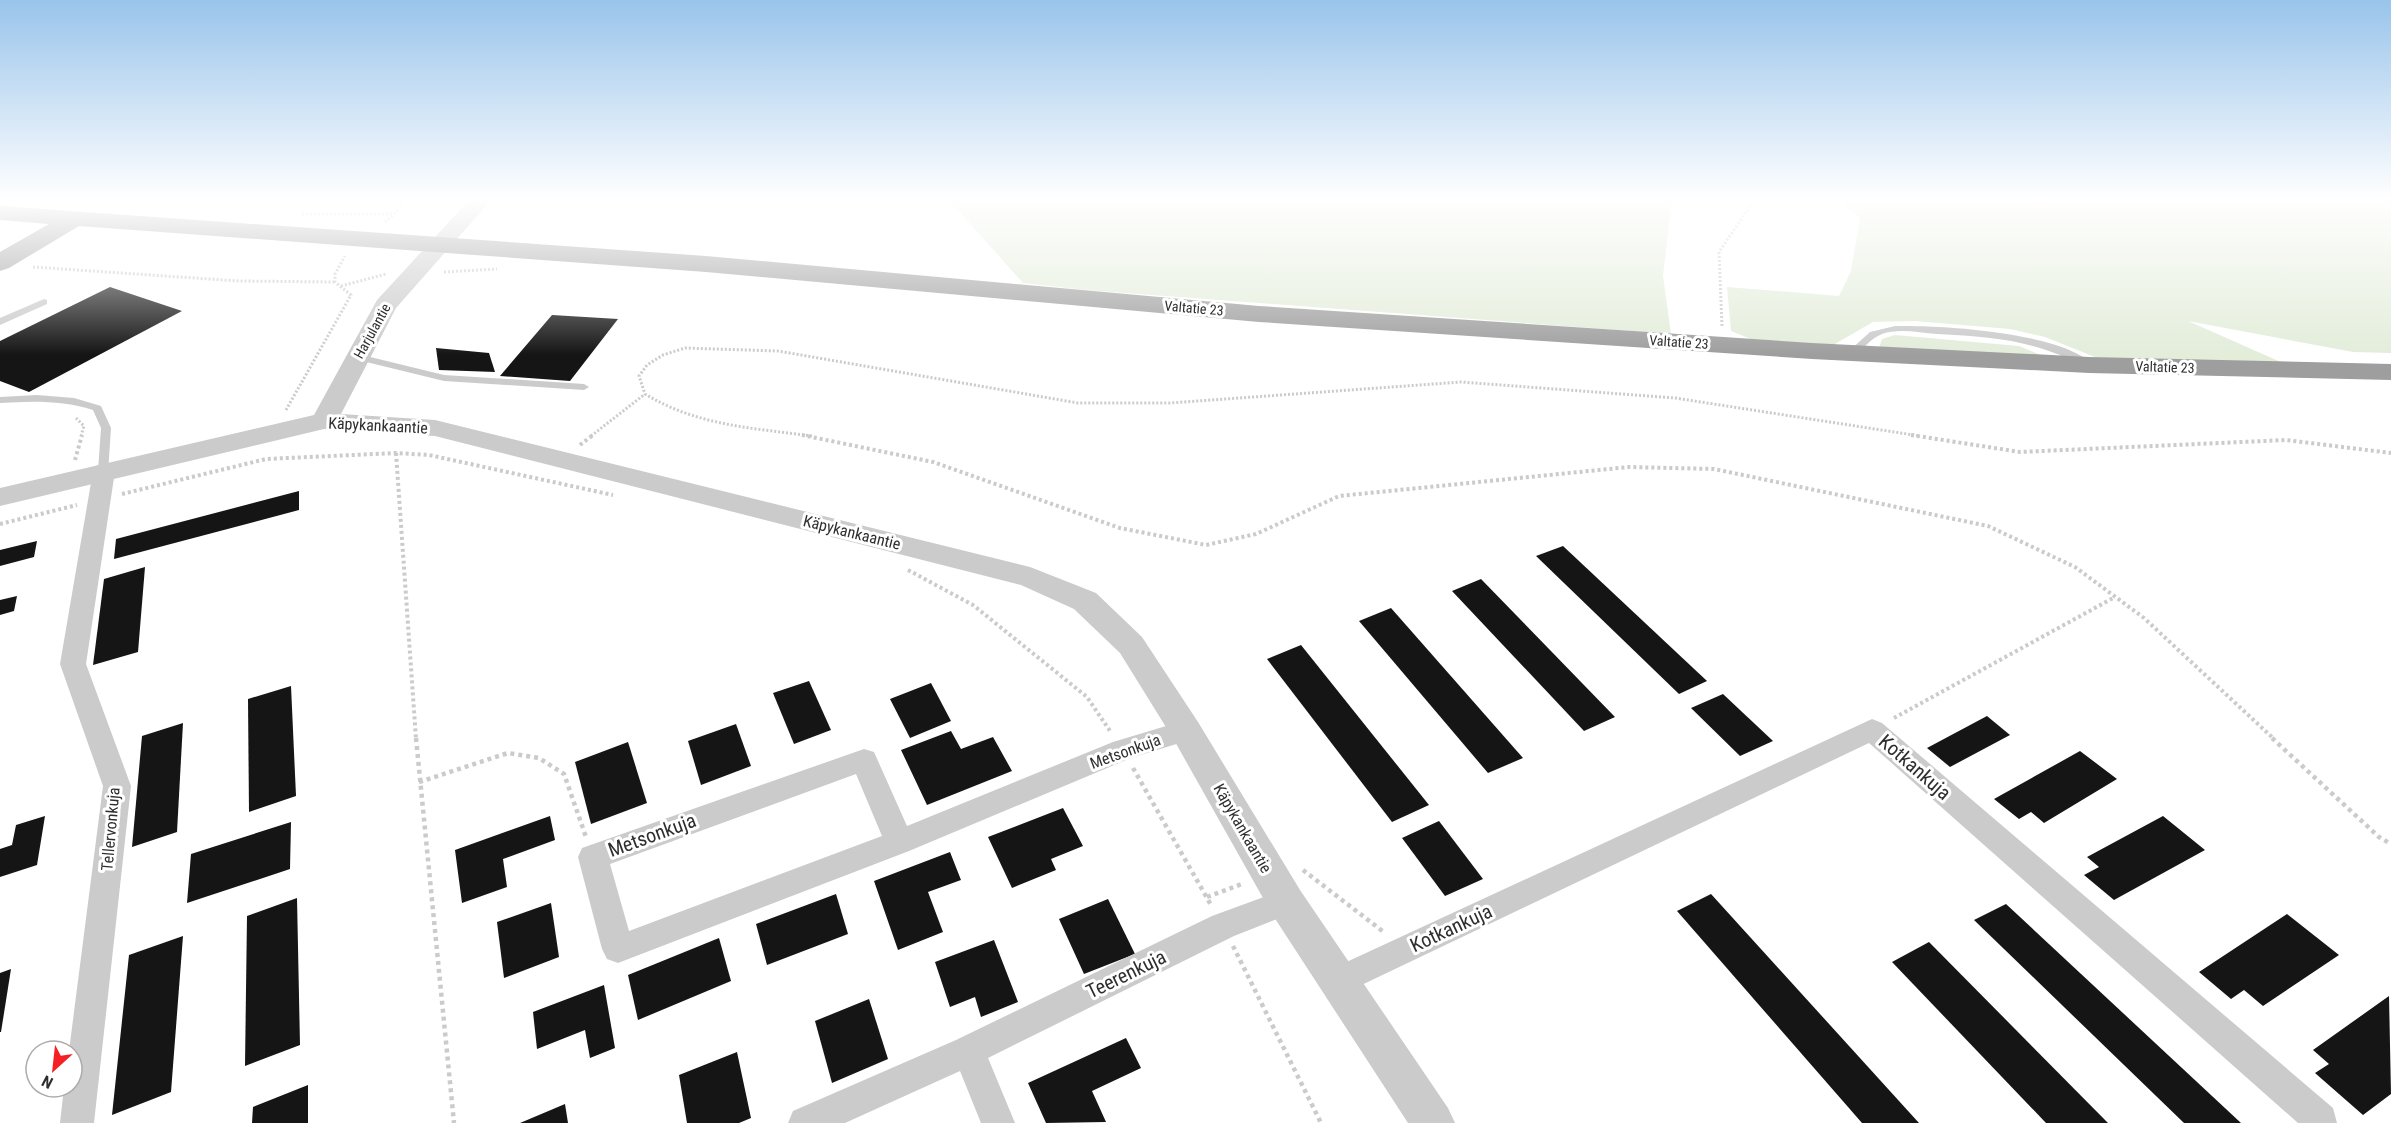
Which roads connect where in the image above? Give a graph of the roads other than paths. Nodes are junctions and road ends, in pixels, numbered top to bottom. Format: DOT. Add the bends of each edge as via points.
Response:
graph roads {
  1 [pos="21,250"];
  2 [pos="434,250"];
  3 [pos="535,250"];
  4 [pos="0,263"];
  5 [pos="44,302"];
  6 [pos="0,322"];
  7 [pos="358,357"];
  8 [pos="2391,372"];
  9 [pos="584,387"];
  10 [pos="0,400"];
  11 [pos="324,422"];
  12 [pos="101,485"];
  13 [pos="0,496"];
  14 [pos="1186,731"];
  15 [pos="899,842"];
  16 [pos="1286,902"];
  17 [pos="1338,981"];
  18 [pos="968,1051"];
  19 [pos="2321,1120"];
  20 [pos="77,1123"];
  21 [pos="805,1123"];
  22 [pos="998,1123"];
  23 [pos="1433,1123"];
  1 -- 4 [label="highway"];
  2 -- 7 [label="street, Harjulantie" via="385,305"];
  3 -- 8 [label="highway, Valtatie 23" via="1259,314 1722,345 2089,364"];
  5 -- 6 [label="lane"];
  7 -- 9 [label="lane" via="444,378"];
  7 -- 11 [label="street, Harjulantie"];
  10 -- 12 [label="lane" via="81,402 98,408 106,428"];
  11 -- 12 [label="street, Käpykankaantie" via="270,446"];
  11 -- 14 [label="street, Käpykankaantie" via="435,429 1030,577 1085,601 1131,645"];
  12 -- 13 [label="street, Käpykankaantie" via="68,493"];
  12 -- 20 [label="street, Tellervonkuja" via="73,664 117,786"];
  14 -- 15 [label="street, Metsonkuja" via="1123,750"];
  14 -- 16 [label="street, Käpykankaantie"];
  15 -- 15 [label="street, Metsonkuja" via="618,949 593,857 864,760"];
  16 -- 17 [label="street, Käpykankaantie"];
  16 -- 18 [label="street, Teerenkuja" via="1223,926"];
  17 -- 19 [label="street, Kotkankuja" via="1872,730"];
  17 -- 23 [label="street, Käpykankaantie"];
  18 -- 21 [label="street, Teerenkuja"];
  18 -- 22 [label="street"];
}
